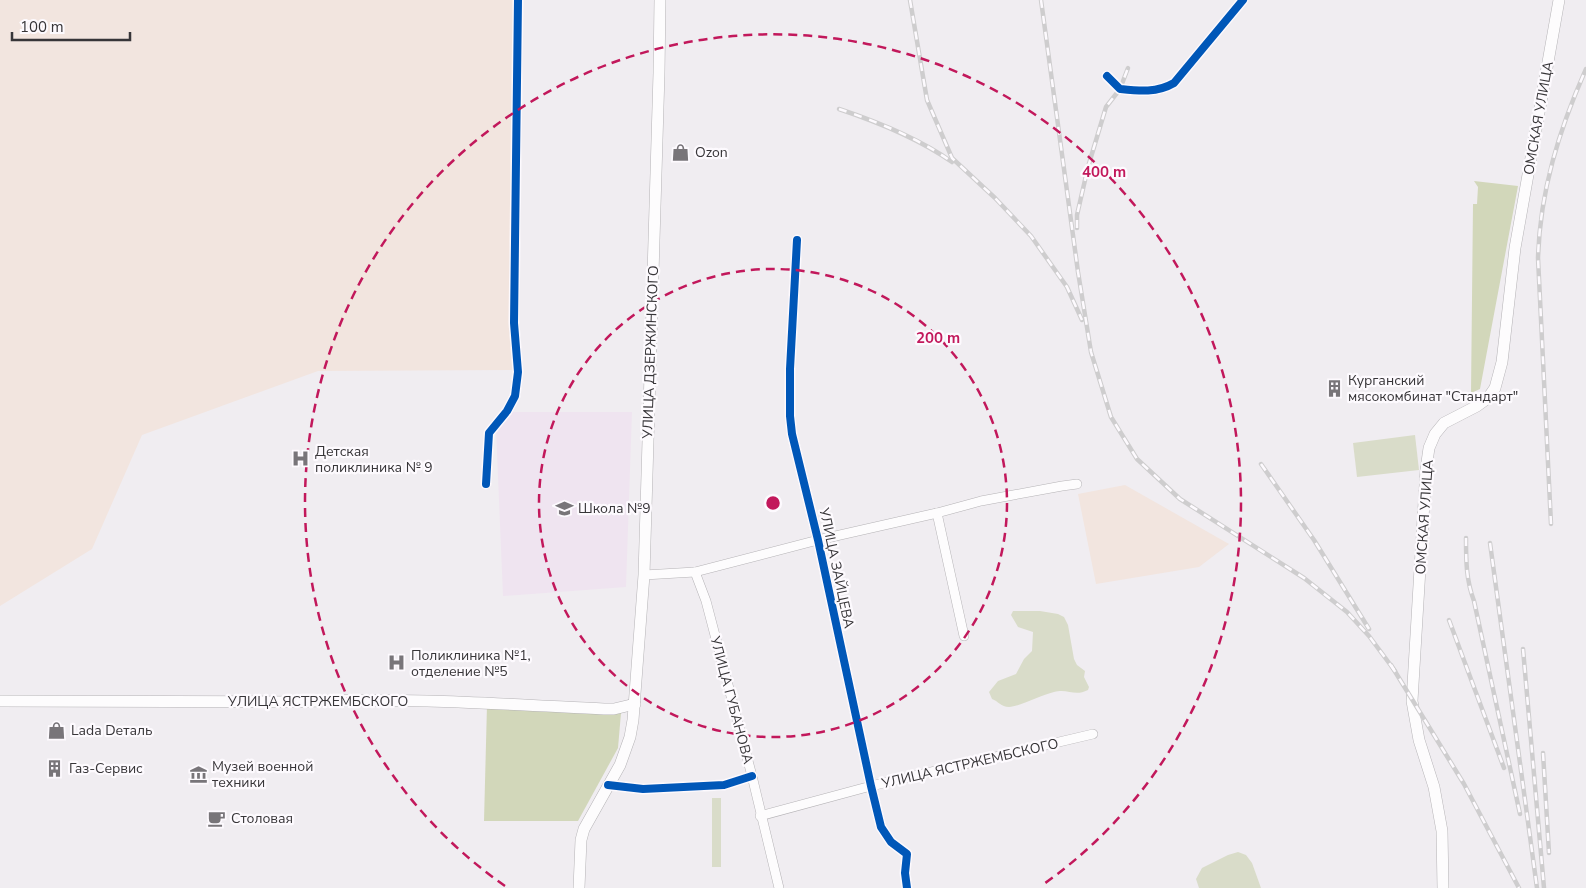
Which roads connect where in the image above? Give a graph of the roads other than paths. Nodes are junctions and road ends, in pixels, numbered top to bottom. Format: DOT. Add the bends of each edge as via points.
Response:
graph roads {
  1 [pos="518,0"];
  2 [pos="660,0"];
  3 [pos="1244,0"];
  4 [pos="1559,0"];
  5 [pos="1107,76"];
  6 [pos="797,240"];
  7 [pos="486,484"];
  8 [pos="1077,484"];
  9 [pos="936,513"];
  10 [pos="818,540"];
  11 [pos="695,572"];
  12 [pos="644,575"];
  13 [pos="964,636"];
  14 [pos="0,701"];
  15 [pos="635,704"];
  16 [pos="1093,734"];
  17 [pos="752,776"];
  18 [pos="608,785"];
  19 [pos="871,786"];
  20 [pos="760,816"];
  21 [pos="579,888"];
  22 [pos="779,888"];
  23 [pos="906,888"];
  24 [pos="1442,888"];
  1 -- 7 [label="street" via="514,323 518,372 515,396 489,433"];
  2 -- 12 [label="main road, УЛИЦА ДЗЕРЖИНСКОГО"];
  3 -- 5 [label="street" via="1174,83 1164,89 1120,89"];
  4 -- 24 [label="main road, ОМСКАЯ УЛИЦА" via="1517,238 1502,362 1495,388 1477,406 1444,423 1429,448 1426,469 1412,701 1442,831"];
  6 -- 10 [label="street, УЛИЦА ЗАЙЦЕВА" via="790,416"];
  8 -- 9 [label="street" via="981,501"];
  9 -- 10 [label="street"];
  9 -- 13 [label="street"];
  10 -- 11 [label="street"];
  10 -- 19 [label="street, УЛИЦА ЗАЙЦЕВА"];
  11 -- 12 [label="street"];
  11 -- 17 [label="street, УЛИЦА ГУБАНОВА" via="706,601"];
  12 -- 15 [label="main road, УЛИЦА ДЗЕРЖИНСКОГО"];
  14 -- 15 [label="main road, УЛИЦА ЯСТРЖЕМБСКОГО" via="342,700 604,709"];
  15 -- 18 [label="main road, УЛИЦА ДЗЕРЖИНСКОГО" via="626,752"];
  16 -- 19 [label="street, УЛИЦА ЯСТРЖЕМБСКОГО"];
  17 -- 18 [label="street" via="716,785 643,789"];
  17 -- 20 [label="street, УЛИЦА ГУБАНОВА"];
  18 -- 21 [label="main road, УЛИЦА ДЗЕРЖИНСКОГО" via="584,829"];
  19 -- 20 [label="street, УЛИЦА ЯСТРЖЕМБСКОГО"];
  19 -- 23 [label="street, УЛИЦА ЗАЙЦЕВА" via="885,835 906,854"];
  20 -- 22 [label="street, УЛИЦА ГУБАНОВА"];
}
